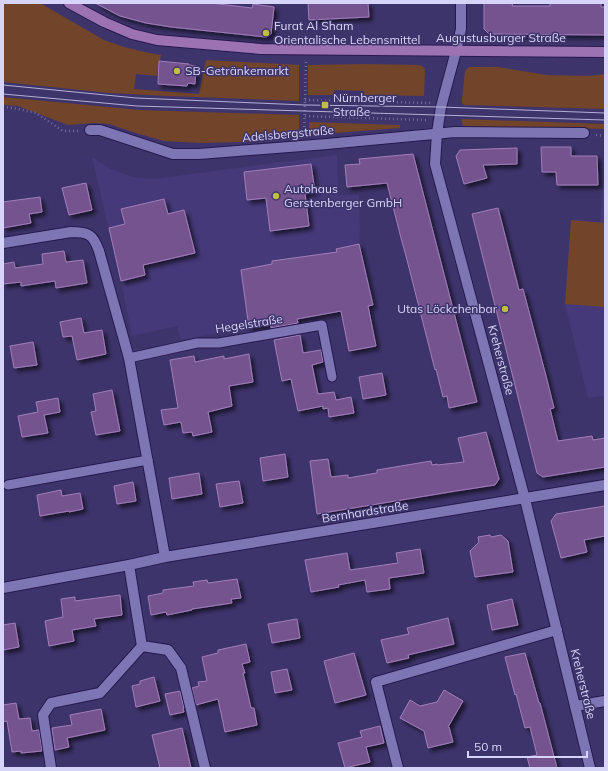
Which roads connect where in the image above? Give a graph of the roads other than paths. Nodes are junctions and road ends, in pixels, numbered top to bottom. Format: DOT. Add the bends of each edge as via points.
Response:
graph roads {
  1 [pos="69,3"];
  2 [pos="461,3"];
  3 [pos="456,50"];
  4 [pos="605,52"];
  5 [pos="90,130"];
  6 [pos="437,133"];
  7 [pos="584,133"];
  8 [pos="3,244"];
  9 [pos="129,358"];
  10 [pos="332,377"];
  11 [pos="148,460"];
  12 [pos="8,485"];
  13 [pos="605,485"];
  14 [pos="525,499"];
  15 [pos="165,557"];
  16 [pos="129,565"];
  17 [pos="3,588"];
  18 [pos="557,630"];
  19 [pos="142,646"];
  20 [pos="605,701"];
  21 [pos="575,706"];
  22 [pos="51,768"];
  23 [pos="205,768"];
  24 [pos="398,768"];
  25 [pos="590,768"];
  1 -- 3 [label="main road, Augustusburger Straße" via="132,34 157,40 261,49"];
  2 -- 3 [label="street"];
  3 -- 4 [label="main road, Augustusburger Straße"];
  3 -- 6 [label="street, Kreherstraße"];
  5 -- 6 [label="street, Adelsbergstraße" via="100,130 173,154 206,154"];
  6 -- 7 [label="street, Adelsbergstraße"];
  6 -- 14 [label="street, Kreherstraße" via="435,164"];
  8 -- 9 [label="street" via="71,232 90,235 99,251"];
  9 -- 10 [label="lane, Hegelstraße" via="197,343 218,344 322,325"];
  9 -- 11 [label="street"];
  11 -- 12 [label="lane"];
  11 -- 15 [label="street"];
  13 -- 14 [label="street, Bernhardstraße"];
  14 -- 15 [label="street, Bernhardstraße"];
  14 -- 18 [label="street, Kreherstraße"];
  15 -- 16 [label="street, Bernhardstraße"];
  16 -- 17 [label="street, Bernhardstraße"];
  16 -- 19 [label="street"];
  18 -- 21 [label="street, Kreherstraße"];
  18 -- 24 [label="street" via="376,682"];
  19 -- 22 [label="street" via="100,693 51,703 43,715"];
  19 -- 23 [label="street" via="168,650 181,668"];
  20 -- 21 [label="street"];
  21 -- 25 [label="street, Kreherstraße"];
}
